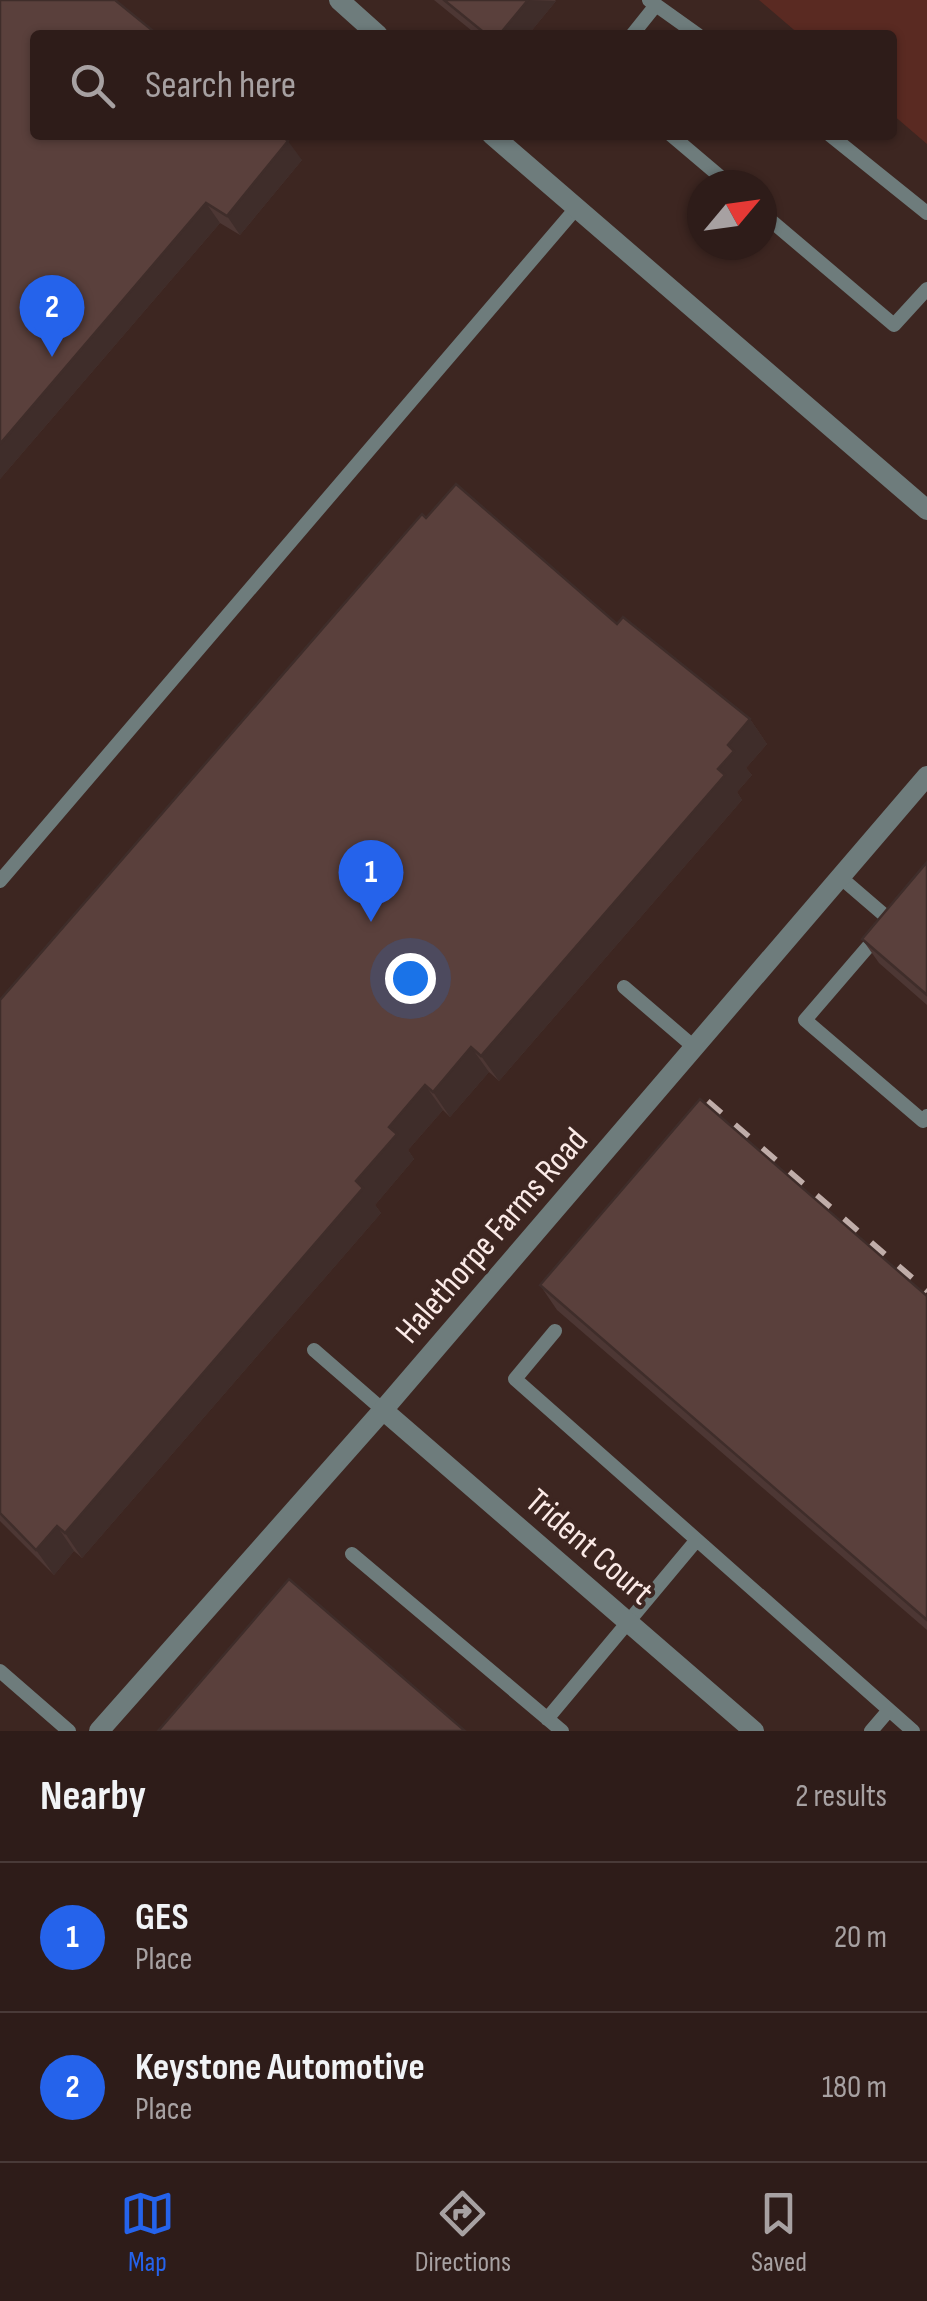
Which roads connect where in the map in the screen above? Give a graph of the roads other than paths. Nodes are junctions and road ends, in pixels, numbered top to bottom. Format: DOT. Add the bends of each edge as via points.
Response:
graph roads {
  1 [pos="339,0"];
  2 [pos="653,2"];
  3 [pos="372,30"];
  4 [pos="635,30"];
  5 [pos="691,30"];
  6 [pos="498,140"];
  7 [pos="677,140"];
  8 [pos="836,140"];
  9 [pos="712,170"];
  10 [pos="578,206"];
  11 [pos="927,213"];
  12 [pos="777,226"];
  13 [pos="927,288"];
  14 [pos="927,510"];
  15 [pos="927,776"];
  16 [pos="840,878"];
  17 [pos="0,881"];
  18 [pos="902,906"];
  19 [pos="890,920"];
  20 [pos="624,987"];
  21 [pos="694,1047"];
  22 [pos="926,1120"];
  23 [pos="555,1331"];
  24 [pos="314,1350"];
  25 [pos="383,1410"];
  26 [pos="696,1542"];
  27 [pos="352,1554"];
  28 [pos="628,1622"];
  29 [pos="0,1670"];
  30 [pos="889,1710"];
  31 [pos="547,1718"];
  32 [pos="69,1731"];
  33 [pos="99,1731"];
  34 [pos="562,1731"];
  35 [pos="754,1731"];
  36 [pos="872,1731"];
  37 [pos="913,1731"];
  1 -- 3 [label="street"];
  2 -- 4 [label="lane"];
  2 -- 5 [label="lane"];
  6 -- 10 [label="street"];
  7 -- 9 [label="lane"];
  8 -- 11 [label="lane"];
  10 -- 14 [label="street"];
  10 -- 17 [label="lane"];
  12 -- 13 [label="lane" via="894,325"];
  15 -- 16 [label="street, Halethorpe Farms Road"];
  16 -- 19 [label="lane"];
  16 -- 21 [label="street, Halethorpe Farms Road"];
  18 -- 19 [label="lane"];
  19 -- 22 [label="lane" via="805,1020"];
  20 -- 21 [label="lane"];
  21 -- 25 [label="street, Halethorpe Farms Road"];
  23 -- 26 [label="lane" via="514,1379"];
  24 -- 25 [label="lane"];
  25 -- 28 [label="street, Trident Court"];
  25 -- 33 [label="street, Halethorpe Farms Road"];
  26 -- 28 [label="lane"];
  26 -- 30 [label="lane"];
  27 -- 31 [label="lane"];
  28 -- 31 [label="lane"];
  28 -- 35 [label="street, Trident Court"];
  29 -- 32 [label="lane"];
  30 -- 36 [label="lane"];
  30 -- 37 [label="lane"];
  31 -- 34 [label="lane"];
}
